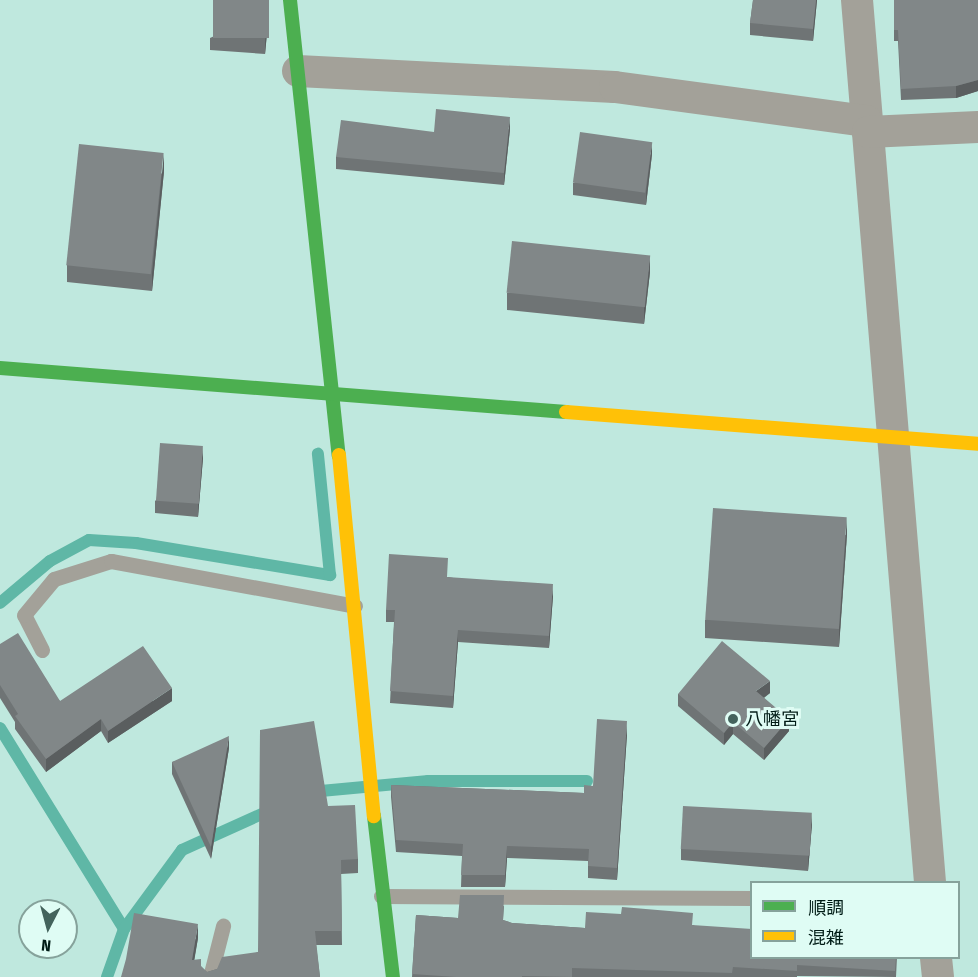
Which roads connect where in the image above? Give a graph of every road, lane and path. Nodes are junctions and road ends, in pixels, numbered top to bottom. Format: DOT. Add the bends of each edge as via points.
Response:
graph roads {
  1 [pos="290,0"];
  2 [pos="857,0"];
  3 [pos="298,71"];
  4 [pos="867,126"];
  5 [pos="978,127"];
  6 [pos="0,368"];
  7 [pos="330,392"];
  8 [pos="892,438"];
  9 [pos="978,444"];
  10 [pos="355,606"];
  11 [pos="42,650"];
  12 [pos="930,881"];
  13 [pos="381,896"];
  14 [pos="750,898"];
  15 [pos="223,926"];
  16 [pos="936,959"];
  17 [pos="210,977"];
  18 [pos="393,977"];
  19 [pos="938,977"];
  1 -- 3 [label="street"];
  2 -- 4 [label="street"];
  3 -- 4 [label="street" via="615,87"];
  3 -- 7 [label="street"];
  4 -- 5 [label="street"];
  4 -- 8 [label="street"];
  6 -- 7 [label="street"];
  7 -- 8 [label="street"];
  7 -- 10 [label="street"];
  8 -- 9 [label="street"];
  8 -- 12 [label="street"];
  10 -- 11 [label="lane" via="111,561 54,579 24,615"];
  10 -- 13 [label="street"];
  13 -- 14 [label="lane"];
  13 -- 18 [label="street"];
  15 -- 17 [label="lane"];
  16 -- 19 [label="street"];
}
